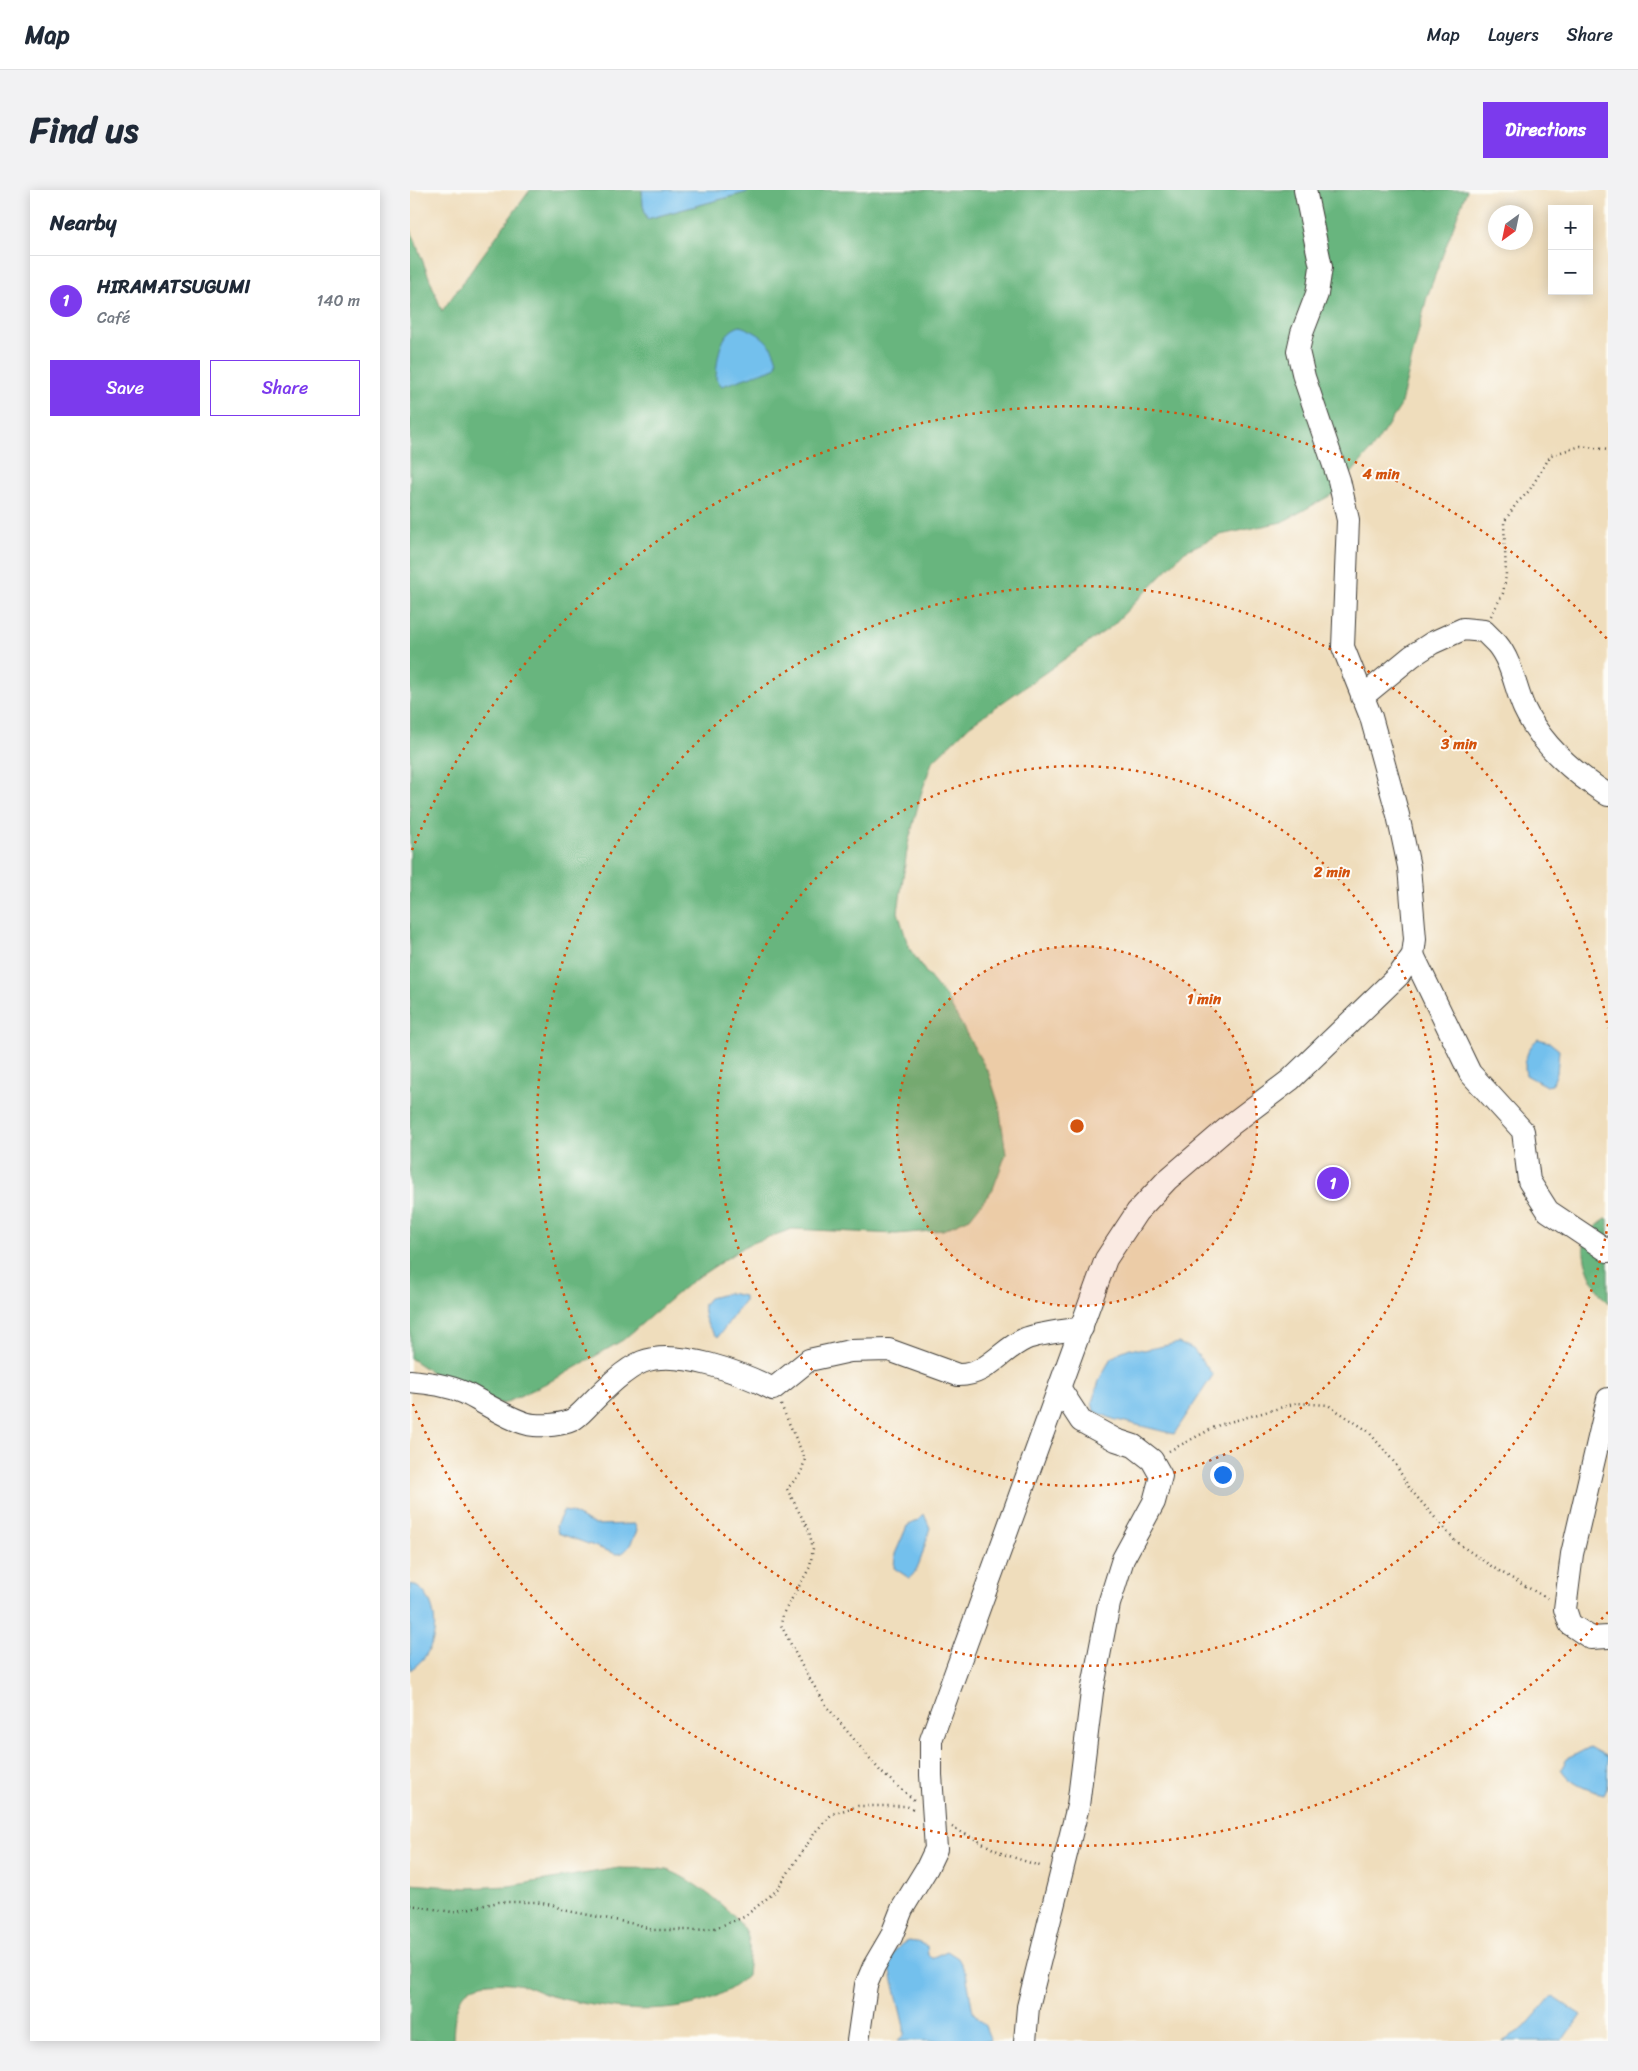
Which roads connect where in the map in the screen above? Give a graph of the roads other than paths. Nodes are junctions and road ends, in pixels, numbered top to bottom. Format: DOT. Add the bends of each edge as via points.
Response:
graph roads {
  1 [pos="1305,190"];
  2 [pos="1362,698"];
  3 [pos="1608,795"];
  4 [pos="1413,955"];
  5 [pos="1608,1251"];
  6 [pos="1082,1328"];
  7 [pos="410,1381"];
  8 [pos="1060,1389"];
  9 [pos="1608,1399"];
  10 [pos="1608,1637"];
  11 [pos="858,2041"];
  12 [pos="1024,2041"];
  1 -- 2 [label="street" via="1321,267 1317,294 1298,351 1339,480 1348,520 1343,647"];
  2 -- 3 [label="street" via="1432,643 1463,629 1484,631 1498,645 1525,709 1548,746 1580,777"];
  2 -- 4 [label="street" via="1371,717 1409,867 1415,939"];
  4 -- 5 [label="street" via="1470,1073 1523,1131 1529,1180 1548,1211"];
  4 -- 6 [label="street" via="1400,975 1290,1080 1232,1124 1136,1212 1106,1259"];
  6 -- 7 [label="street" via="1026,1338 980,1371 968,1375 958,1375 889,1350 850,1351 809,1360 773,1389 747,1376 696,1361 659,1358 642,1362 614,1381 572,1420 558,1424 532,1425 440,1384"];
  6 -- 8 [label="street"];
  8 -- 11 [label="street" via="931,1740 936,1849 902,1909 866,1985"];
  8 -- 12 [label="street" via="1081,1421 1134,1446 1152,1460 1161,1476 1154,1502 1123,1559 1109,1604 1092,1692 1078,1806 1028,2007"];
  9 -- 10 [label="street" via="1572,1554 1565,1609 1570,1624 1591,1638"];
}
